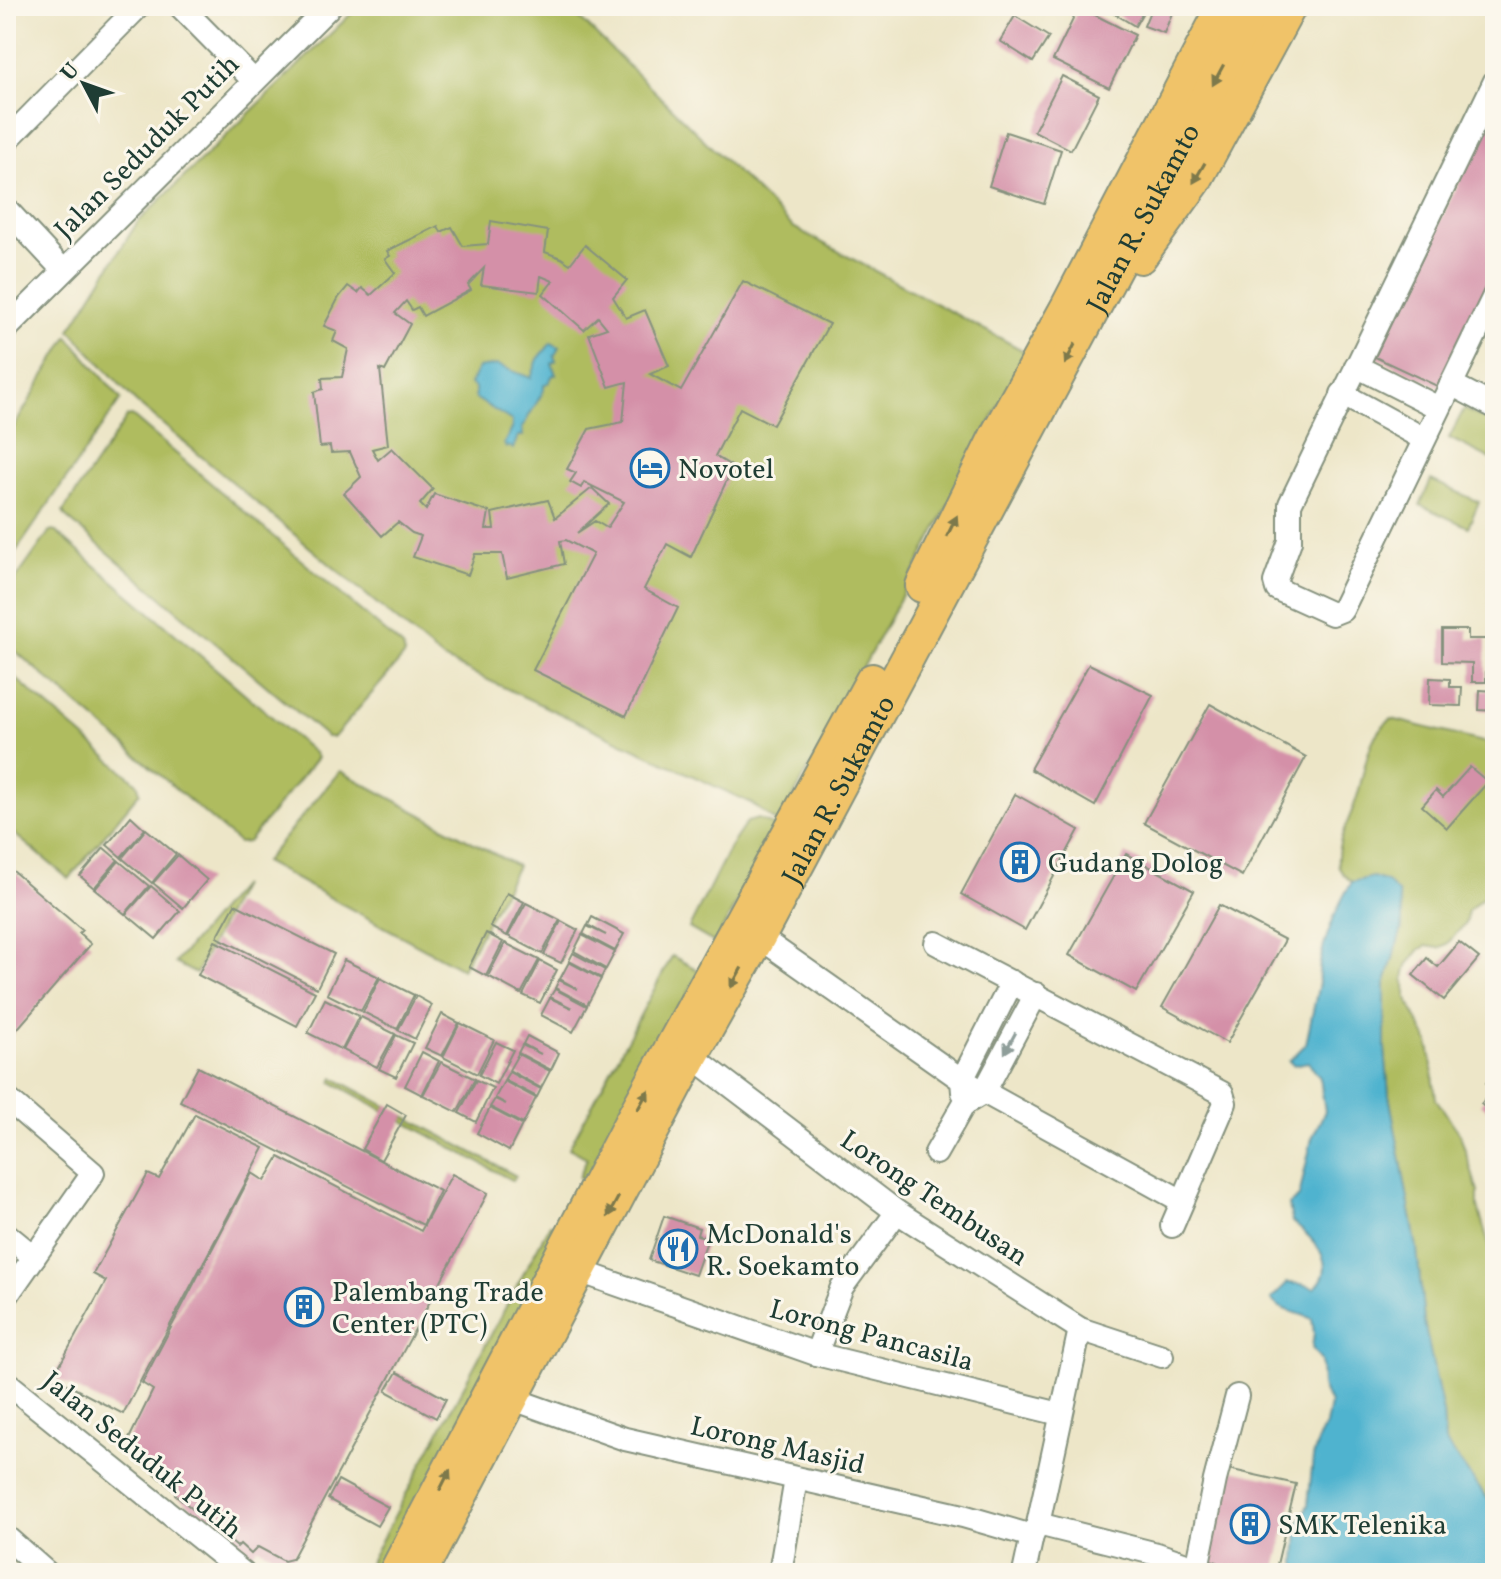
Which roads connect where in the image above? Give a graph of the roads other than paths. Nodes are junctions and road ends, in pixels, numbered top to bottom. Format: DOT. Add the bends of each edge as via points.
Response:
graph roads {
  1 [pos="139,6"];
  2 [pos="180,6"];
  3 [pos="330,6"];
  4 [pos="1205,6"];
  5 [pos="1224,6"];
  6 [pos="1255,6"];
  7 [pos="1290,6"];
  8 [pos="254,81"];
  9 [pos="1495,81"];
  10 [pos="6,141"];
  11 [pos="6,209"];
  12 [pos="63,270"];
  13 [pos="1495,294"];
  14 [pos="1078,312"];
  15 [pos="6,329"];
  16 [pos="1356,366"];
  17 [pos="1451,384"];
  18 [pos="1342,394"];
  19 [pos="1495,407"];
  20 [pos="1439,408"];
  21 [pos="1424,439"];
  22 [pos="759,937"];
  23 [pos="936,943"];
  24 [pos="1012,982"];
  25 [pos="1036,994"];
  26 [pos="692,1056"];
  27 [pos="962,1080"];
  28 [pos="984,1092"];
  29 [pos="6,1098"];
  30 [pos="964,1104"];
  31 [pos="936,1153"];
  32 [pos="1182,1201"];
  33 [pos="897,1212"];
  34 [pos="1172,1226"];
  35 [pos="6,1234"];
  36 [pos="34,1257"];
  37 [pos="579,1271"];
  38 [pos="6,1297"];
  39 [pos="1080,1329"];
  40 [pos="816,1354"];
  41 [pos="1162,1356"];
  42 [pos="10,1394"];
  43 [pos="1237,1396"];
  44 [pos="513,1399"];
  45 [pos="1060,1414"];
  46 [pos="796,1479"];
  47 [pos="1035,1530"];
  48 [pos="10,1551"];
  49 [pos="1201,1571"];
  50 [pos="47,1573"];
  51 [pos="243,1573"];
  52 [pos="395,1573"];
  53 [pos="420,1573"];
  54 [pos="780,1573"];
  55 [pos="1024,1573"];
  1 -- 10 [label="street"];
  2 -- 8 [label="street"];
  3 -- 8 [label="street, Jalan Seduduk Putih"];
  4 -- 14 [label="highway" via="1087,232"];
  5 -- 14 [label="highway, Jalan R. Sukamto"];
  6 -- 14 [label="highway, Jalan R. Sukamto, one-way"];
  7 -- 14 [label="highway, one-way" via="1195,181 1140,257"];
  8 -- 12 [label="street, Jalan Seduduk Putih"];
  9 -- 16 [label="street"];
  11 -- 12 [label="street"];
  12 -- 15 [label="street, Jalan Seduduk Putih"];
  13 -- 17 [label="street"];
  14 -- 22 [label="highway, Jalan R. Sukamto, one-way"];
  52 -- 14 [label="highway, Jalan R. Sukamto, one-way" via="561,1253 891,644 996,436"];
  16 -- 18 [label="street"];
  16 -- 20 [label="street"];
  17 -- 19 [label="street"];
  17 -- 20 [label="street"];
  18 -- 21 [label="street"];
  18 -- 21 [label="street" via="1290,504 1290,541 1275,582 1279,590 1332,614 1342,610"];
  20 -- 21 [label="street"];
  22 -- 26 [label="highway, Jalan R. Sukamto, one-way"];
  22 -- 27 [label="street"];
  23 -- 24 [label="street"];
  24 -- 25 [label="street"];
  24 -- 27 [label="street"];
  25 -- 28 [label="street, one-way"];
  25 -- 32 [label="street" via="1222,1093 1225,1103"];
  26 -- 33 [label="street, Lorong Tembusan"];
  26 -- 37 [label="highway, Jalan R. Sukamto, one-way"];
  27 -- 28 [label="street"];
  27 -- 30 [label="street"];
  28 -- 30 [label="street"];
  28 -- 32 [label="street"];
  29 -- 36 [label="street" via="93,1172"];
  30 -- 31 [label="street"];
  32 -- 34 [label="street"];
  33 -- 39 [label="street, Lorong Tembusan"];
  33 -- 40 [label="street" via="842,1287"];
  35 -- 36 [label="street"];
  36 -- 38 [label="street"];
  37 -- 40 [label="street, Lorong Pancasila"];
  37 -- 44 [label="highway, Jalan R. Sukamto"];
  39 -- 41 [label="street, Lorong Tembusan"];
  39 -- 45 [label="street"];
  40 -- 45 [label="street, Lorong Pancasila"];
  42 -- 51 [label="street, Jalan Seduduk Putih"];
  43 -- 49 [label="street"];
  44 -- 46 [label="street, Lorong Masjid" via="625,1439"];
  44 -- 53 [label="highway, Jalan R. Sukamto"];
  45 -- 47 [label="street"];
  46 -- 47 [label="street, Lorong Masjid"];
  46 -- 54 [label="street"];
  47 -- 49 [label="street, Lorong Masjid"];
  47 -- 55 [label="street"];
  48 -- 50 [label="street"];
}
